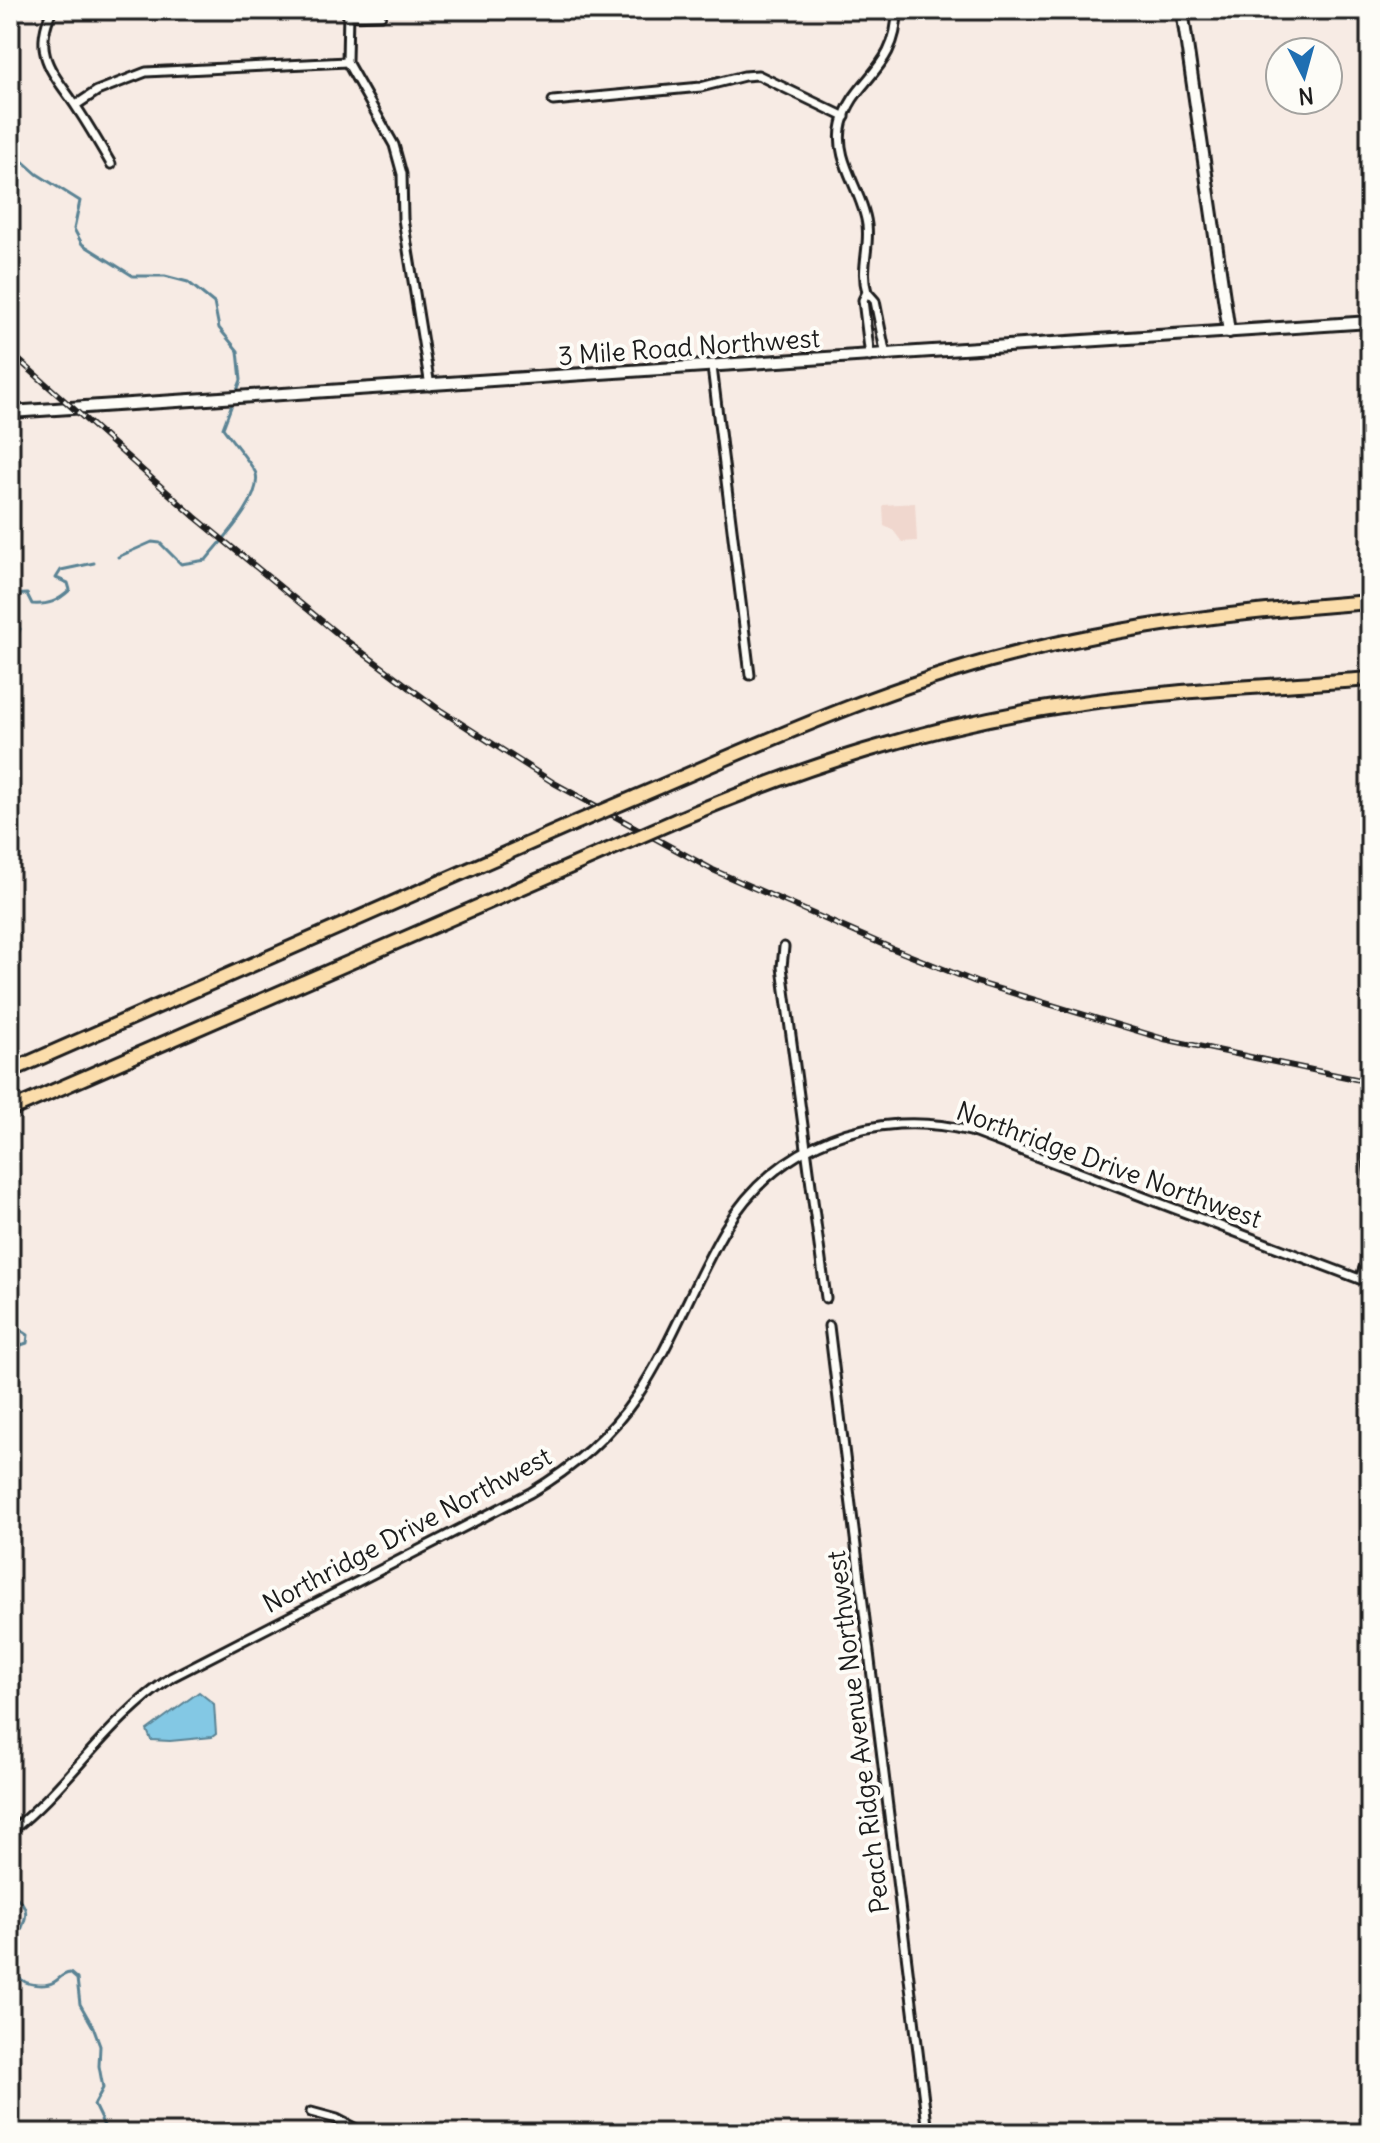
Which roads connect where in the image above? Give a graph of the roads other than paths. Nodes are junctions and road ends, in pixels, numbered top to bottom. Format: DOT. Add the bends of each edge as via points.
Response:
graph roads {
  1 [pos="52,10"];
  2 [pos="897,10"];
  3 [pos="1182,10"];
  4 [pos="348,13"];
  5 [pos="381,15"];
  6 [pos="347,62"];
  7 [pos="553,101"];
  8 [pos="76,105"];
  9 [pos="845,117"];
  10 [pos="111,164"];
  11 [pos="867,292"];
  12 [pos="1370,322"];
  13 [pos="1229,332"];
  14 [pos="886,356"];
  15 [pos="870,357"];
  16 [pos="712,367"];
  17 [pos="430,386"];
  18 [pos="10,412"];
  19 [pos="1370,602"];
  20 [pos="750,675"];
  21 [pos="1370,679"];
  22 [pos="784,947"];
  23 [pos="10,1071"];
  24 [pos="1370,1109"];
  25 [pos="10,1110"];
  26 [pos="808,1148"];
  27 [pos="1370,1180"];
  28 [pos="1370,1251"];
  29 [pos="1360,1279"];
  30 [pos="1370,1283"];
  31 [pos="826,1298"];
  32 [pos="829,1326"];
  33 [pos="10,1832"];
  34 [pos="311,2112"];
  35 [pos="364,2133"];
  36 [pos="928,2133"];
  1 -- 8 [label="street" via="43,41 47,62"];
  2 -- 9 [label="street" via="889,53"];
  3 -- 13 [label="main road"];
  4 -- 5 [label="street"];
  4 -- 6 [label="street"];
  6 -- 8 [label="street" via="146,72"];
  6 -- 17 [label="street" via="394,145 402,174 403,219"];
  7 -- 9 [label="street" via="701,87 758,75"];
  8 -- 10 [label="street"];
  9 -- 11 [label="street" via="843,154 868,229 863,276"];
  11 -- 14 [label="street" via="875,301"];
  11 -- 15 [label="street" via="863,300"];
  12 -- 13 [label="main road, 3 Mile Road Northwest"];
  13 -- 14 [label="main road, 3 Mile Road Northwest"];
  14 -- 15 [label="main road, 3 Mile Road Northwest"];
  15 -- 16 [label="main road, 3 Mile Road Northwest"];
  16 -- 17 [label="main road, 3 Mile Road Northwest"];
  16 -- 20 [label="street"];
  17 -- 18 [label="main road, 3 Mile Road Northwest"];
  19 -- 23 [label="highway, bridge" via="1172,621 1009,655 937,676 636,797"];
  21 -- 25 [label="highway, bridge" via="1061,705 981,720 822,763 677,820"];
  22 -- 26 [label="street" via="782,967"];
  24 -- 27 [label="street"];
  26 -- 29 [label="street, Northridge Drive Northwest" via="886,1123 959,1128"];
  26 -- 31 [label="street"];
  26 -- 33 [label="street, Northridge Drive Northwest" via="770,1174 739,1208 646,1382 617,1423 580,1459 530,1493 172,1677 124,1714"];
  28 -- 29 [label="street"];
  29 -- 30 [label="street, Northridge Drive Northwest"];
  32 -- 36 [label="street, Peach Ridge Avenue Northwest"];
  34 -- 35 [label="street"];
}
